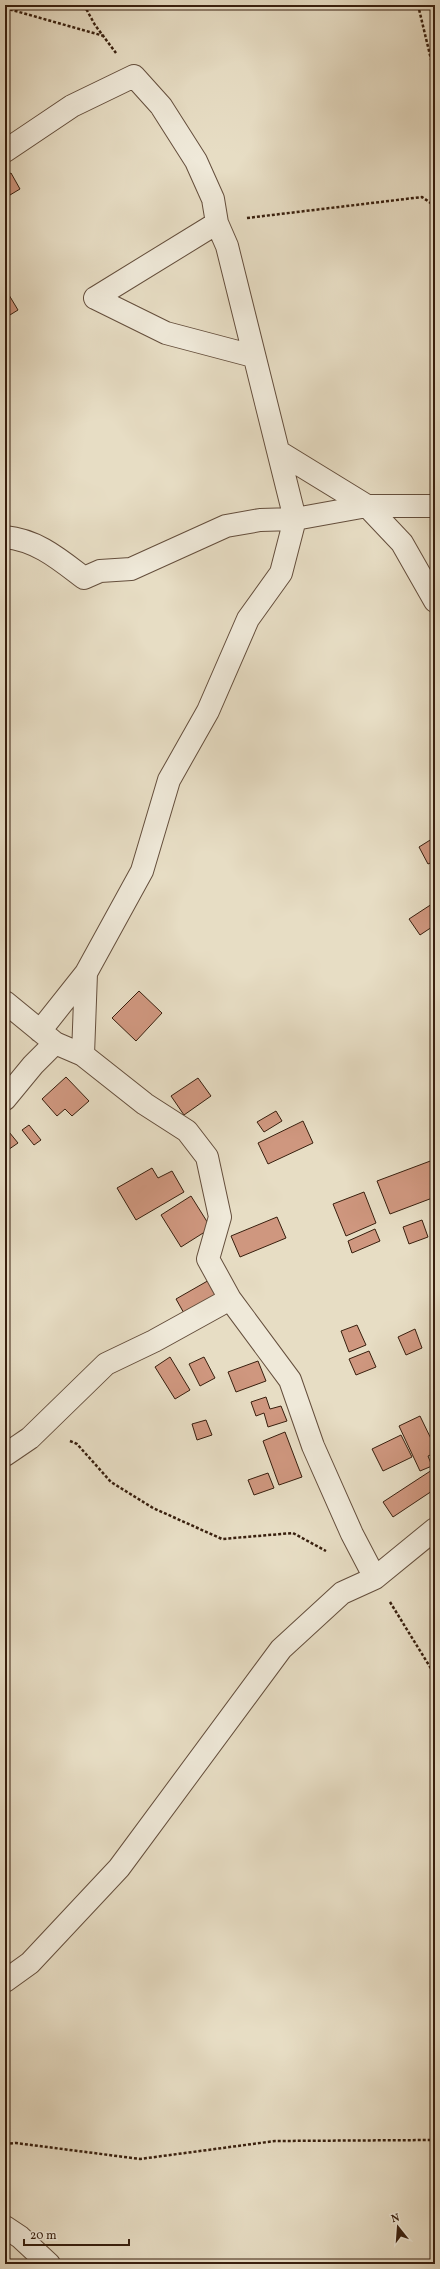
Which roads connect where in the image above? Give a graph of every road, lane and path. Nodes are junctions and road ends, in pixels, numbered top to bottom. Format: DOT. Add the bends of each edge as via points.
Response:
graph roads {
  1 [pos="84,5"];
  2 [pos="418,5"];
  3 [pos="5,8"];
  4 [pos="104,36"];
  5 [pos="134,76"];
  6 [pos="435,76"];
  7 [pos="5,151"];
  8 [pos="435,206"];
  9 [pos="217,223"];
  10 [pos="253,356"];
  11 [pos="279,452"];
  12 [pos="367,506"];
  13 [pos="435,506"];
  14 [pos="295,519"];
  15 [pos="5,537"];
  16 [pos="435,601"];
  17 [pos="86,973"];
  18 [pos="5,1002"];
  19 [pos="47,1037"];
  20 [pos="83,1055"];
  21 [pos="5,1099"];
  22 [pos="230,1299"];
  23 [pos="36,1432"];
  24 [pos="5,1455"];
  25 [pos="435,1529"];
  26 [pos="328,1552"];
  27 [pos="375,1578"];
  28 [pos="435,1675"];
  29 [pos="5,1980"];
  30 [pos="435,2140"];
  31 [pos="5,2144"];
  32 [pos="5,2227"];
  33 [pos="49,2264"];
  1 -- 4 [label="path"];
  2 -- 6 [label="path"];
  3 -- 4 [label="path"];
  4 -- 5 [label="path"];
  5 -- 7 [label="street" via="72,106"];
  5 -- 9 [label="street" via="161,106 196,161 213,199"];
  8 -- 9 [label="path" via="422,197"];
  9 -- 10 [label="street" via="227,246"];
  9 -- 10 [label="street" via="95,298 166,333"];
  10 -- 11 [label="street"];
  11 -- 12 [label="street"];
  11 -- 14 [label="street"];
  12 -- 13 [label="street"];
  12 -- 14 [label="street"];
  12 -- 16 [label="street" via="402,543"];
  14 -- 15 [label="street" via="260,520 226,526 131,569 100,572 84,578 41,546"];
  14 -- 17 [label="street" via="281,573 248,618 208,711 169,780 142,871"];
  17 -- 19 [label="street"];
  17 -- 20 [label="street"];
  18 -- 19 [label="street"];
  19 -- 20 [label="street"];
  19 -- 21 [label="street" via="33,1065"];
  20 -- 22 [label="street" via="145,1104 187,1131 207,1157 220,1217 208,1259"];
  22 -- 23 [label="street" via="106,1364"];
  22 -- 27 [label="street" via="290,1380 313,1446 352,1534"];
  23 -- 24 [label="street" via="18,1448"];
  23 -- 26 [label="path" via="77,1444 111,1482 153,1508 222,1539 293,1533"];
  25 -- 27 [label="street"];
  27 -- 28 [label="path"];
  27 -- 29 [label="street" via="342,1593 281,1649 119,1868 30,1963"];
  30 -- 31 [label="path" via="276,2141 140,2159"];
  32 -- 33 [label="street" via="20,2237"];
}
